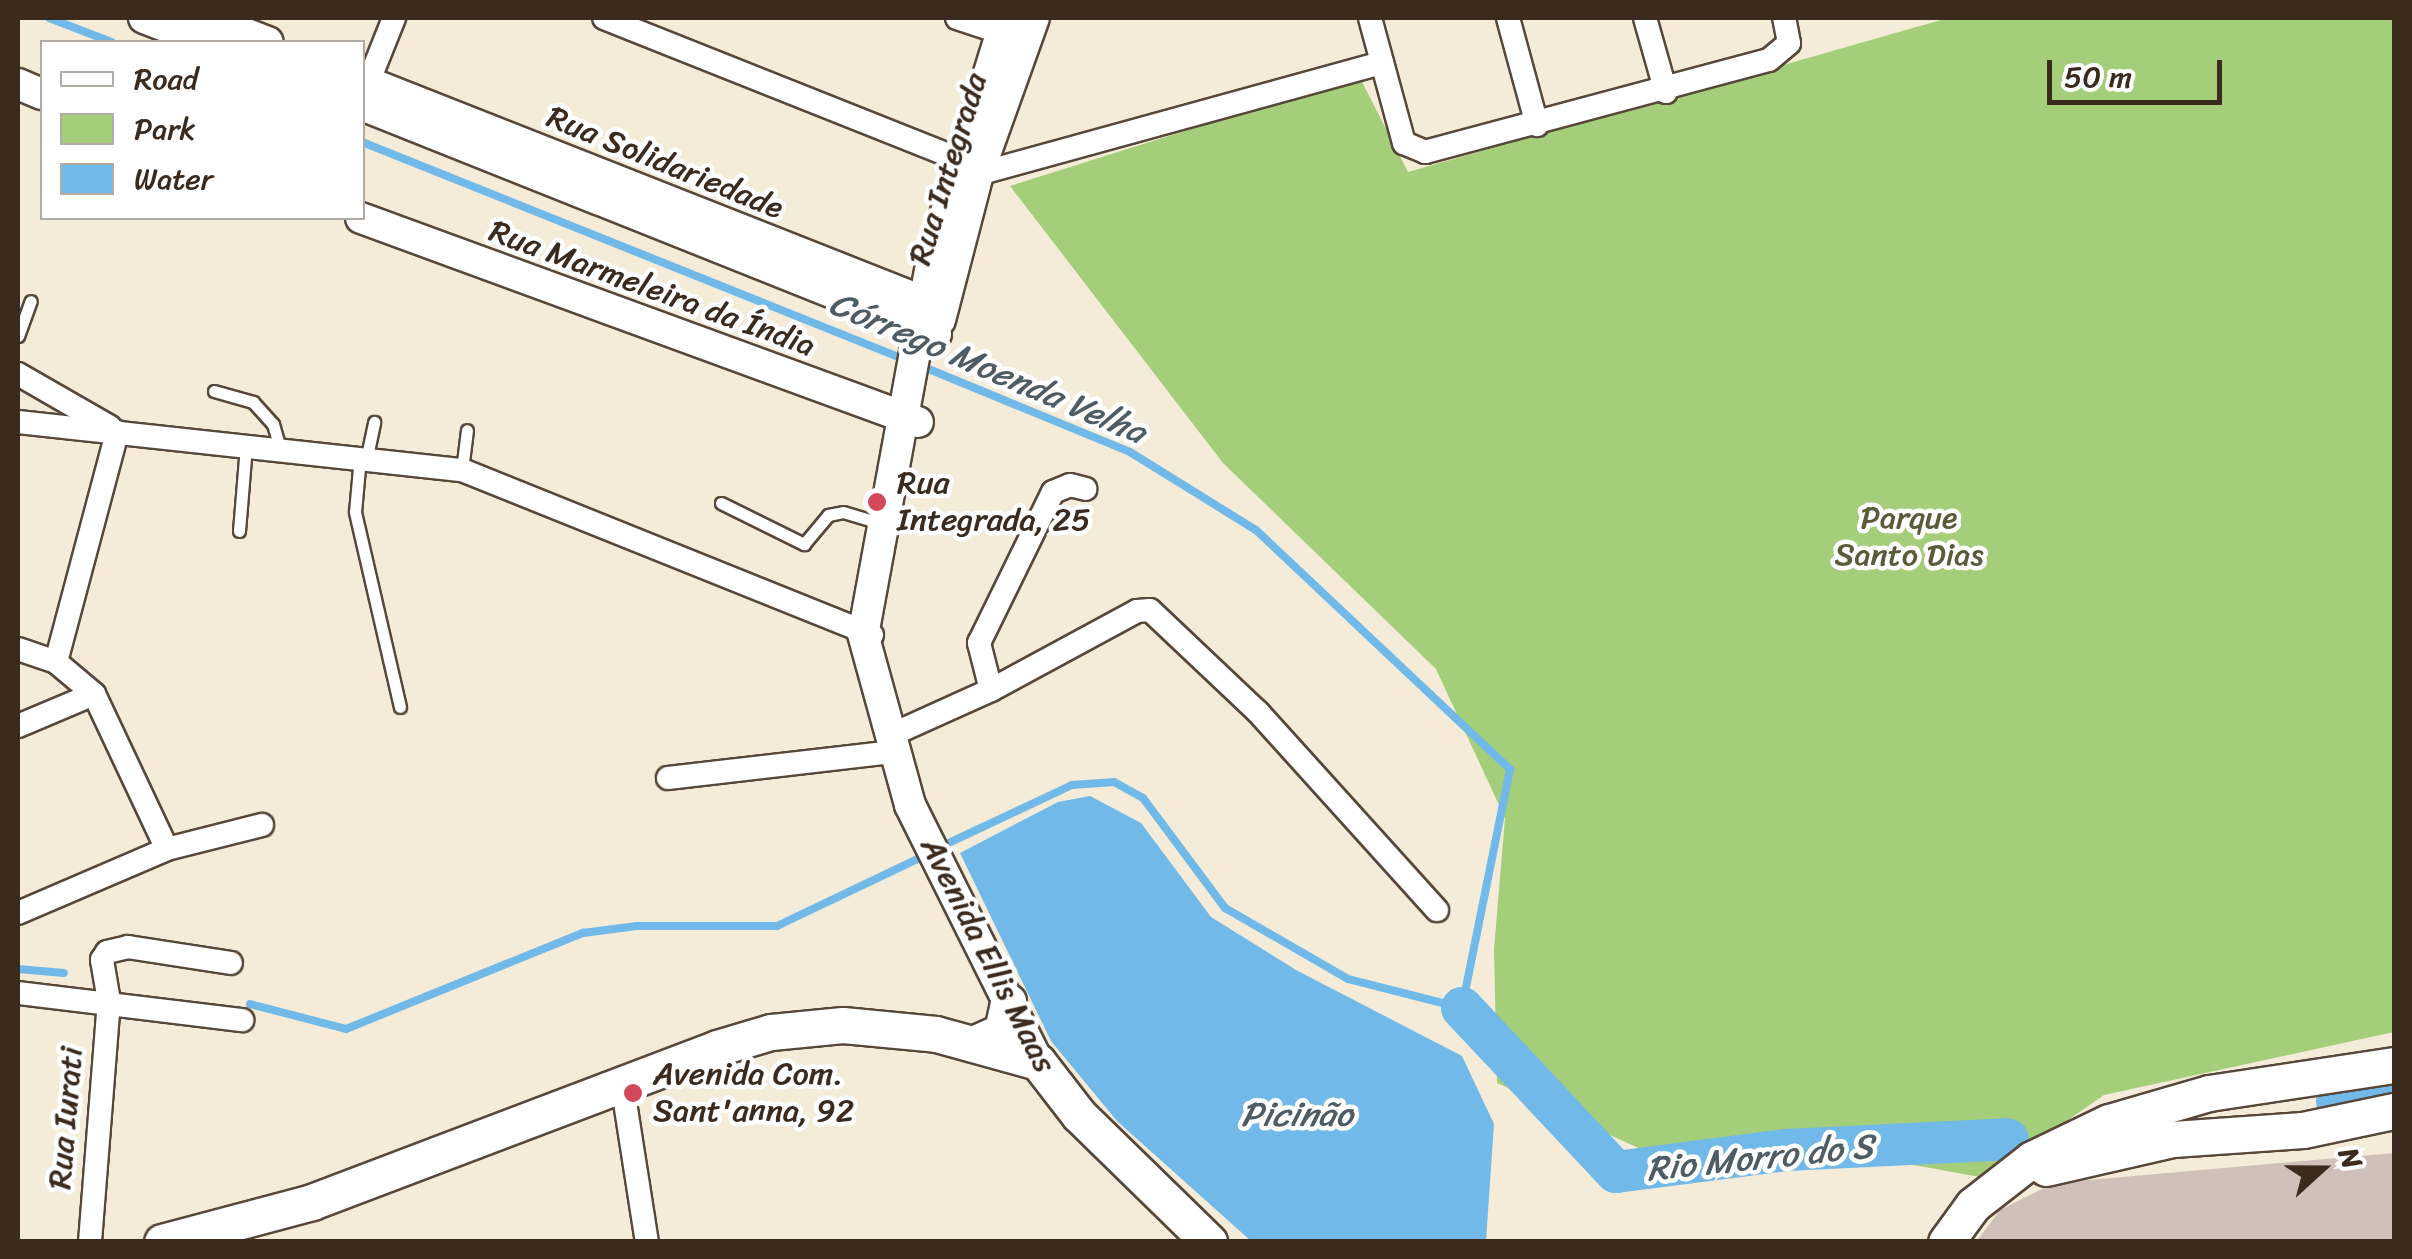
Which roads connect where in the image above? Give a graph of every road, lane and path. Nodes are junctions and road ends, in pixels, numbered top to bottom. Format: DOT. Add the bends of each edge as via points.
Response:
graph roads {
  1 [pos="144,18"];
  2 [pos="205,18"];
  3 [pos="394,18"];
  4 [pos="604,18"];
  5 [pos="957,18"];
  6 [pos="1035,18"];
  7 [pos="1370,18"];
  8 [pos="1508,18"];
  9 [pos="1645,18"];
  10 [pos="1784,18"];
  11 [pos="1004,25"];
  12 [pos="201,40"];
  13 [pos="263,40"];
  14 [pos="1382,63"];
  15 [pos="365,89"];
  16 [pos="365,91"];
  17 [pos="1666,92"];
  18 [pos="1537,125"];
  19 [pos="969,167"];
  20 [pos="365,220"];
  21 [pos="31,300"];
  22 [pos="929,329"];
  23 [pos="18,336"];
  24 [pos="18,374"];
  25 [pos="214,391"];
  26 [pos="913,412"];
  27 [pos="18,422"];
  28 [pos="374,422"];
  29 [pos="467,430"];
  30 [pos="117,432"];
  31 [pos="246,444"];
  32 [pos="280,448"];
  33 [pos="363,455"];
  34 [pos="462,470"];
  35 [pos="1086,489"];
  36 [pos="722,503"];
  37 [pos="883,524"];
  38 [pos="239,531"];
  39 [pos="867,634"];
  40 [pos="18,649"];
  41 [pos="56,662"];
  42 [pos="991,690"];
  43 [pos="94,694"];
  44 [pos="400,708"];
  45 [pos="18,726"];
  46 [pos="891,744"];
  47 [pos="668,778"];
  48 [pos="262,825"];
  49 [pos="167,849"];
  50 [pos="1437,910"];
  51 [pos="18,913"];
  52 [pos="231,963"];
  53 [pos="18,993"];
  54 [pos="108,1001"];
  55 [pos="1008,1002"];
  56 [pos="242,1020"];
  57 [pos="973,1044"];
  58 [pos="1038,1062"];
  59 [pos="2394,1065"];
  60 [pos="2289,1081"];
  61 [pos="622,1083"];
  62 [pos="2394,1111"];
  63 [pos="2303,1130"];
  64 [pos="2004,1180"];
  65 [pos="90,1242"];
  66 [pos="162,1242"];
  67 [pos="647,1242"];
  68 [pos="1209,1242"];
  69 [pos="1946,1242"];
  1 -- 12 [label="main road"];
  2 -- 13 [label="main road"];
  3 -- 15 [label="street"];
  4 -- 19 [label="street"];
  5 -- 11 [label="street"];
  6 -- 19 [label="main road, Rua Integrada"];
  7 -- 14 [label="street"];
  8 -- 18 [label="street"];
  9 -- 17 [label="street"];
  10 -- 17 [label="street" via="1790,43 1780,55"];
  11 -- 19 [label="main road, Rua Integrada"];
  14 -- 18 [label="street" via="1404,144 1412,150"];
  14 -- 19 [label="street"];
  16 -- 22 [label="main road, Rua Solidariedade"];
  17 -- 18 [label="street"];
  19 -- 22 [label="main road, Rua Integrada"];
  20 -- 26 [label="main road, Rua Marmeleira da Índia" via="604,312"];
  21 -- 23 [label="lane"];
  22 -- 26 [label="main road, Rua Integrada"];
  24 -- 30 [label="street"];
  25 -- 32 [label="lane" via="253,402 273,424"];
  26 -- 37 [label="main road, Rua Integrada"];
  26 -- 39 [label="main road, Rua Integrada" via="900,540"];
  27 -- 30 [label="street"];
  28 -- 33 [label="lane"];
  29 -- 34 [label="lane"];
  30 -- 31 [label="street"];
  30 -- 41 [label="street"];
  31 -- 32 [label="street"];
  31 -- 38 [label="lane"];
  32 -- 33 [label="street"];
  33 -- 34 [label="street"];
  33 -- 44 [label="lane" via="355,512"];
  34 -- 39 [label="street"];
  35 -- 42 [label="street" via="1070,484 1053,492 979,643"];
  36 -- 37 [label="lane" via="804,544 828,515 843,512"];
  37 -- 39 [label="main road, Rua Integrada"];
  39 -- 46 [label="main road, Avenida Ellis Maas"];
  40 -- 41 [label="street"];
  41 -- 43 [label="street"];
  42 -- 46 [label="street"];
  42 -- 50 [label="street" via="1136,611 1150,610 1258,712"];
  43 -- 45 [label="street"];
  43 -- 49 [label="street"];
  46 -- 47 [label="street"];
  46 -- 55 [label="main road, Avenida Ellis Maas" via="910,806"];
  48 -- 49 [label="street"];
  49 -- 51 [label="street"];
  52 -- 54 [label="street, Rua Iurati" via="116,948 102,960"];
  53 -- 54 [label="street"];
  54 -- 56 [label="street"];
  54 -- 65 [label="street, Rua Iurati"];
  55 -- 57 [label="main road" via="1002,1031"];
  55 -- 58 [label="main road, Avenida Ellis Maas"];
  57 -- 58 [label="main road"];
  57 -- 61 [label="main road" via="889,1027 808,1028 717,1048"];
  58 -- 68 [label="main road, Avenida Ellis Maas" via="1080,1116"];
  59 -- 60 [label="main road"];
  60 -- 63 [label="main road"];
  60 -- 64 [label="main road" via="2142,1110 2078,1135"];
  61 -- 66 [label="main road" via="312,1202"];
  61 -- 67 [label="street"];
  62 -- 63 [label="main road"];
  63 -- 64 [label="main road" via="2173,1139"];
  64 -- 69 [label="main road" via="1973,1205"];
}
